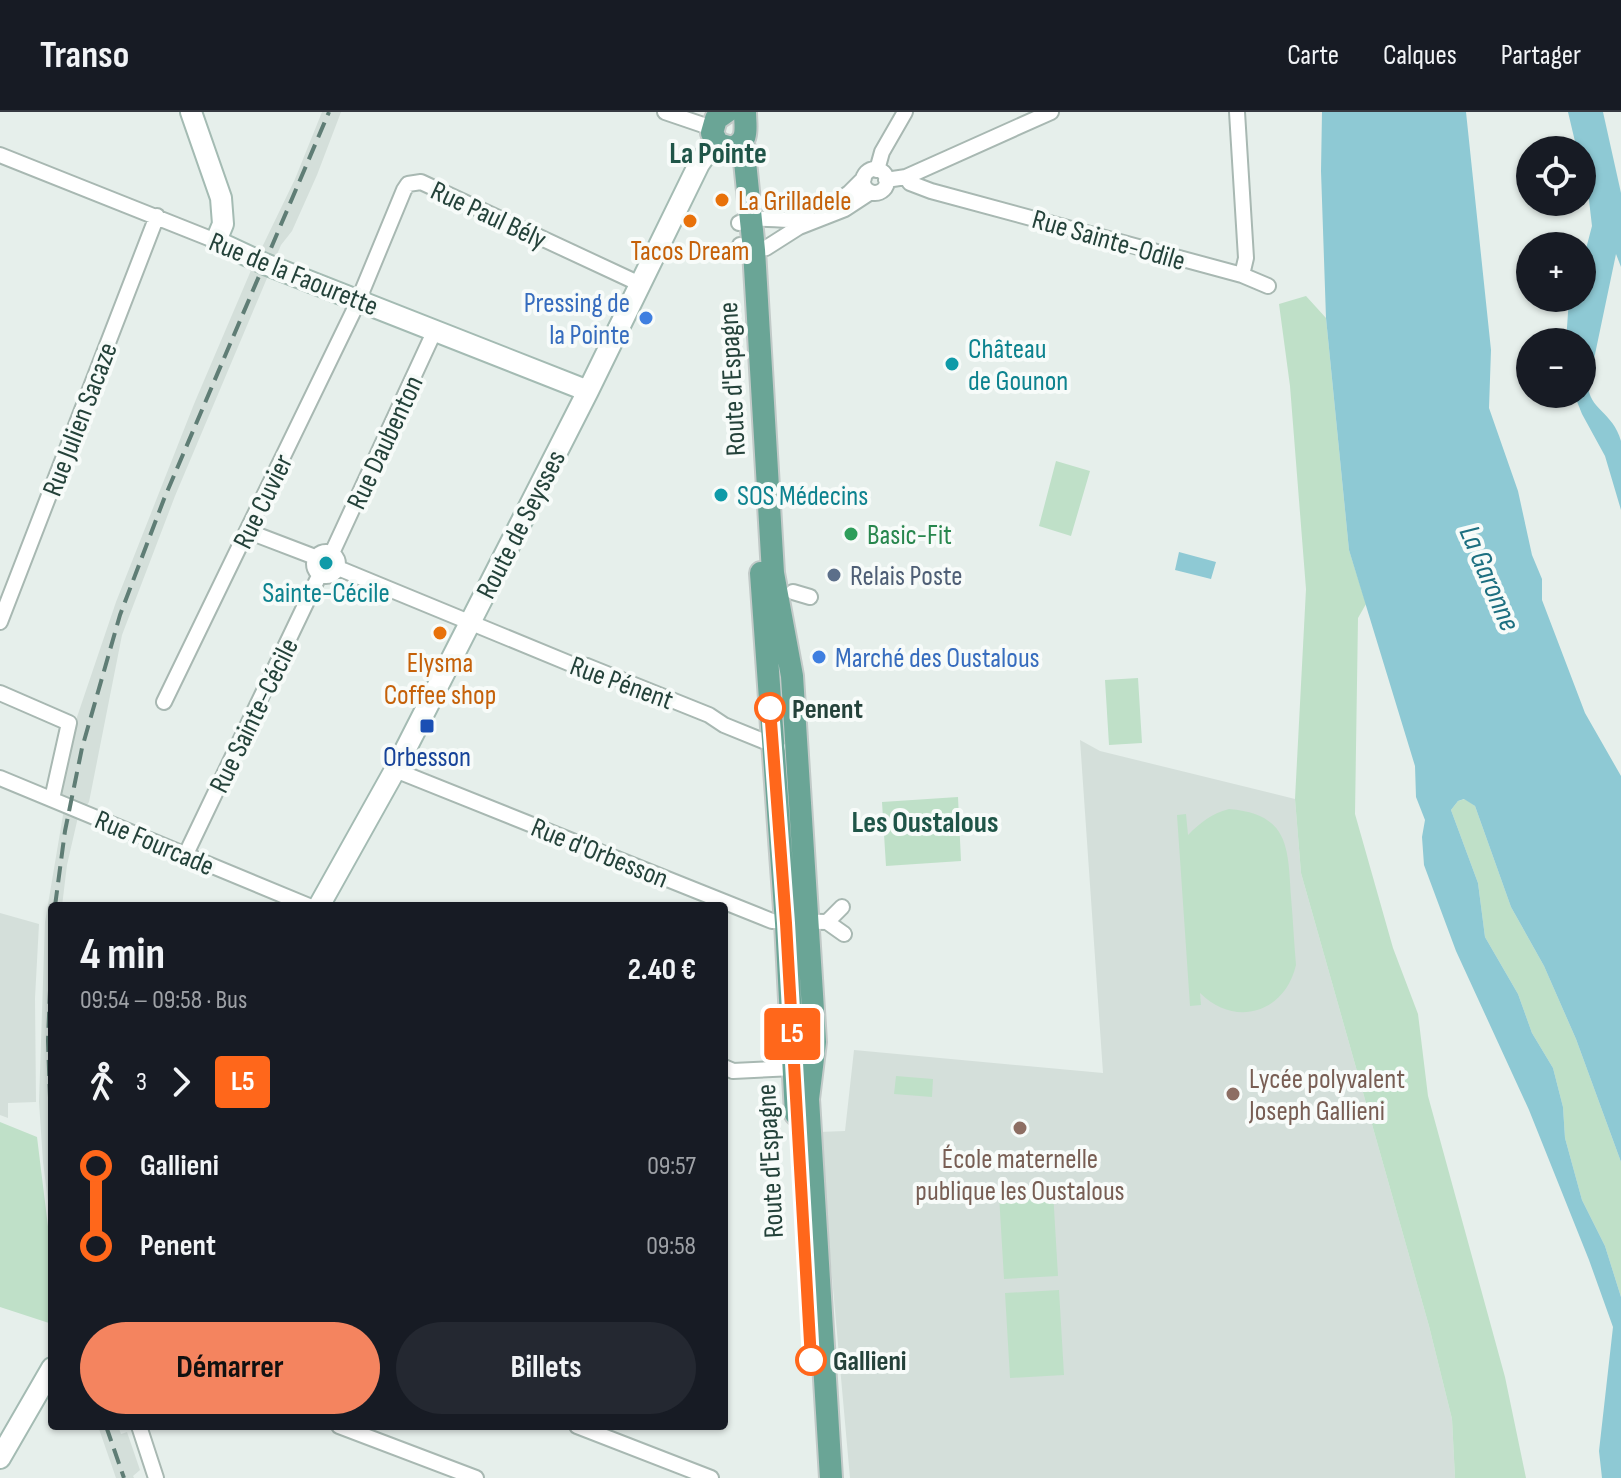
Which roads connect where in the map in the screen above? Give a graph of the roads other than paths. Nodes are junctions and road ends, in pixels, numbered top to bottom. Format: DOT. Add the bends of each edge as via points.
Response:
graph roads {
  1 [pos="191,112"];
  2 [pos="665,112"];
  3 [pos="905,112"];
  4 [pos="1051,112"];
  5 [pos="1237,112"];
  6 [pos="729,127"];
  7 [pos="1,160"];
  8 [pos="935,165"];
  9 [pos="882,175"];
  10 [pos="906,177"];
  11 [pos="864,178"];
  12 [pos="871,192"];
  13 [pos="950,195"];
  14 [pos="157,216"];
  15 [pos="746,234"];
  16 [pos="216,241"];
  17 [pos="1242,275"];
  18 [pos="640,284"];
  19 [pos="1268,286"];
  20 [pos="358,299"];
  21 [pos="435,330"];
  22 [pos="588,391"];
  23 [pos="247,531"];
  24 [pos="332,553"];
  25 [pos="315,557"];
  26 [pos="338,568"];
  27 [pos="319,576"];
  28 [pos="793,592"];
  29 [pos="810,597"];
  30 [pos="0,622"];
  31 [pos="470,622"];
  32 [pos="0,693"];
  33 [pos="164,702"];
  34 [pos="772,744"];
  35 [pos="796,756"];
  36 [pos="395,770"];
  37 [pos="0,778"];
  38 [pos="52,799"];
  39 [pos="186,854"];
  40 [pos="309,902"];
  41 [pos="321,902"];
  42 [pos="725,902"];
  43 [pos="728,903"];
  44 [pos="842,907"];
  45 [pos="807,923"];
  46 [pos="844,934"];
  47 [pos="794,1068"];
  48 [pos="728,1069"];
  49 [pos="48,1375"];
  50 [pos="140,1430"];
  51 [pos="350,1430"];
  52 [pos="587,1430"];
  53 [pos="0,1458"];
  54 [pos="156,1478"];
  55 [pos="476,1478"];
  56 [pos="711,1478"];
  57 [pos="819,1478"];
  58 [pos="831,1478"];
  1 -- 16 [label="main road" via="224,211"];
  2 -- 6 [label="street"];
  3 -- 9 [label="street" via="882,152"];
  4 -- 8 [label="street"];
  5 -- 17 [label="street" via="1246,258"];
  6 -- 15 [label="main road, Route d'Espagne"];
  6 -- 18 [label="main road, Route de Seysses" via="699,164"];
  7 -- 14 [label="street, Rue de la Faourette"];
  8 -- 10 [label="street"];
  8 -- 13 [label="street"];
  9 -- 10 [label="street"];
  9 -- 11 [label="street" via="867,172"];
  9 -- 12 [label="street" via="882,190"];
  10 -- 13 [label="street, Rue Sainte-Odile" via="910,183"];
  11 -- 12 [label="street"];
  11 -- 15 [label="street" via="838,201 797,220"];
  12 -- 15 [label="street" via="766,248"];
  13 -- 17 [label="street, Rue Sainte-Odile"];
  14 -- 16 [label="street, Rue de la Faourette"];
  14 -- 30 [label="street, Rue Julien Sacaze"];
  15 -- 34 [label="main road, Route d'Espagne"];
  15 -- 35 [label="main road, Route d'Espagne" via="773,573 792,676"];
  16 -- 20 [label="main road, Rue de la Faourette"];
  17 -- 19 [label="street, Rue Sainte-Odile"];
  18 -- 20 [label="street, Rue Paul Bély" via="414,181 404,190"];
  18 -- 22 [label="main road, Route de Seysses"];
  20 -- 21 [label="main road, Rue de la Faourette"];
  20 -- 23 [label="street, Rue Cuvier"];
  21 -- 22 [label="main road, Rue de la Faourette"];
  21 -- 24 [label="street, Rue Daubenton"];
  22 -- 31 [label="main road, Route de Seysses"];
  23 -- 25 [label="street"];
  23 -- 33 [label="street, Rue Cuvier"];
  24 -- 25 [label="street"];
  24 -- 26 [label="street"];
  25 -- 27 [label="street" via="313,567"];
  26 -- 27 [label="street" via="331,576"];
  26 -- 31 [label="street, Rue Pénent"];
  27 -- 39 [label="street, Rue Sainte-Cécile"];
  28 -- 29 [label="street"];
  31 -- 34 [label="street, Rue Pénent"];
  31 -- 36 [label="main road, Route de Seysses"];
  32 -- 38 [label="street" via="69,723"];
  34 -- 35 [label="street"];
  34 -- 45 [label="main road, Route d'Espagne"];
  35 -- 45 [label="main road, Route d'Espagne"];
  36 -- 41 [label="main road, Route de Seysses"];
  36 -- 42 [label="street, Rue d'Orbesson"];
  37 -- 38 [label="street, Rue Fourcade"];
  38 -- 39 [label="street, Rue Fourcade"];
  39 -- 40 [label="street, Rue Fourcade"];
  43 -- 45 [label="street, Rue d'Orbesson" via="772,921"];
  44 -- 45 [label="street"];
  45 -- 46 [label="street"];
  45 -- 47 [label="main road, Route d'Espagne"];
  45 -- 58 [label="main road, Route d'Espagne" via="815,1042 808,1099"];
  47 -- 48 [label="street"];
  47 -- 57 [label="main road, Route d'Espagne"];
  49 -- 53 [label="main road"];
  50 -- 54 [label="street"];
  51 -- 55 [label="street"];
  52 -- 56 [label="street"];
}
